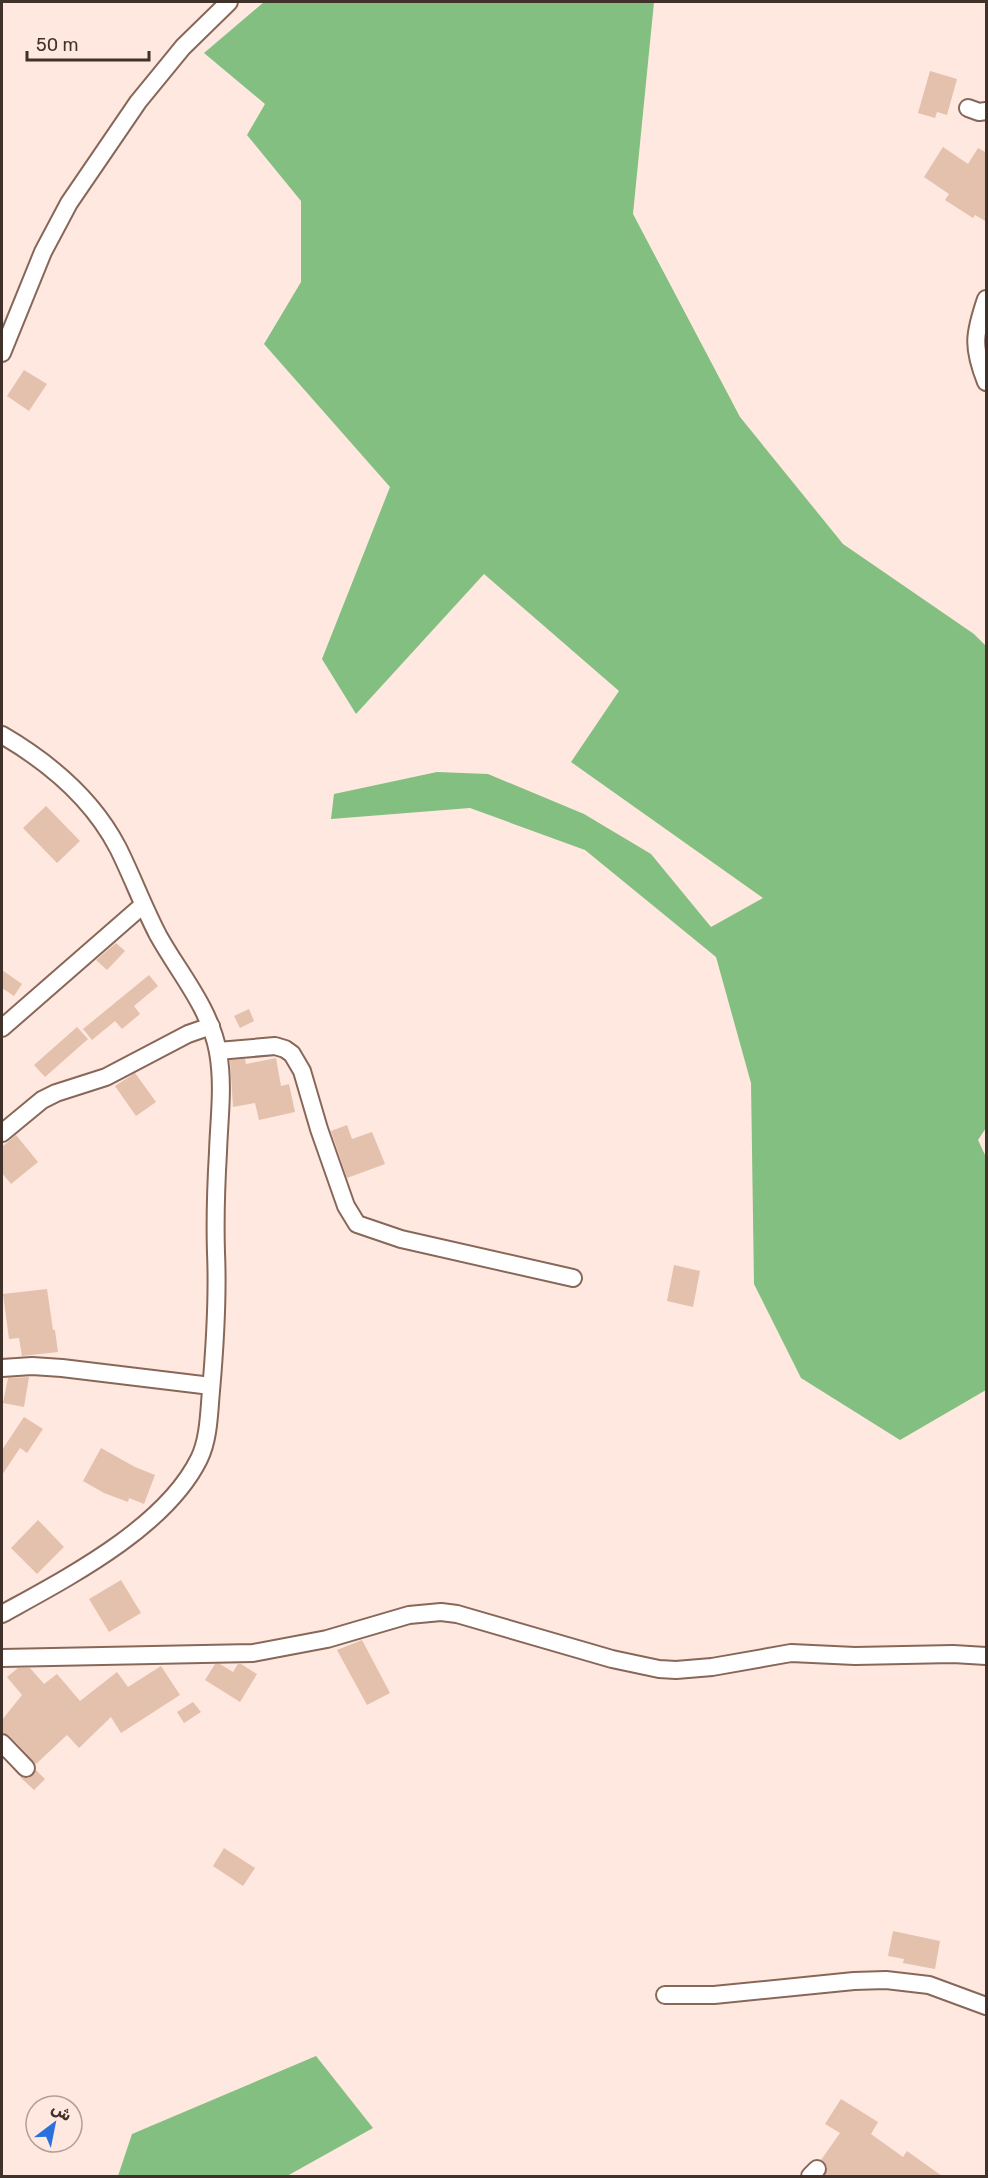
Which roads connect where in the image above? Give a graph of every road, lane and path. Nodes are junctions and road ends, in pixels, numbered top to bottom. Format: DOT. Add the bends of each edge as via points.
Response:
graph roads {
  1 [pos="229,2"];
  2 [pos="987,299"];
  3 [pos="2,353"];
  4 [pos="983,365"];
  5 [pos="987,382"];
  6 [pos="2,735"];
  7 [pos="143,905"];
  8 [pos="211,1026"];
  9 [pos="2,1028"];
  10 [pos="218,1052"];
  11 [pos="2,1133"];
  12 [pos="573,1278"];
  13 [pos="2,1368"];
  14 [pos="211,1386"];
  15 [pos="2,1614"];
  16 [pos="987,1656"];
  17 [pos="2,1658"];
  18 [pos="2,1743"];
  19 [pos="26,1768"];
  20 [pos="665,1995"];
  21 [pos="987,2006"];
  1 -- 3 [label="street" via="183,47 138,102 69,203"];
  2 -- 4 [label="street" via="976,336 976,351"];
  4 -- 5 [label="street"];
  6 -- 7 [label="street" via="66,780 90,805 117,847"];
  7 -- 8 [label="street"];
  7 -- 9 [label="street"];
  8 -- 10 [label="street"];
  8 -- 11 [label="street" via="106,1077 42,1100"];
  10 -- 12 [label="street" via="275,1046 292,1054 302,1071 346,1206 357,1224 401,1239"];
  10 -- 14 [label="street" via="222,1094 216,1202 218,1290"];
  13 -- 14 [label="street" via="62,1368"];
  14 -- 15 [label="street" via="203,1450 194,1468 163,1506 93,1561"];
  16 -- 17 [label="street" via="791,1653 712,1667 659,1669 441,1612 409,1615 327,1639 253,1653"];
  18 -- 19 [label="street"];
  20 -- 21 [label="street" via="714,1995 886,1980 929,1985"];
}
